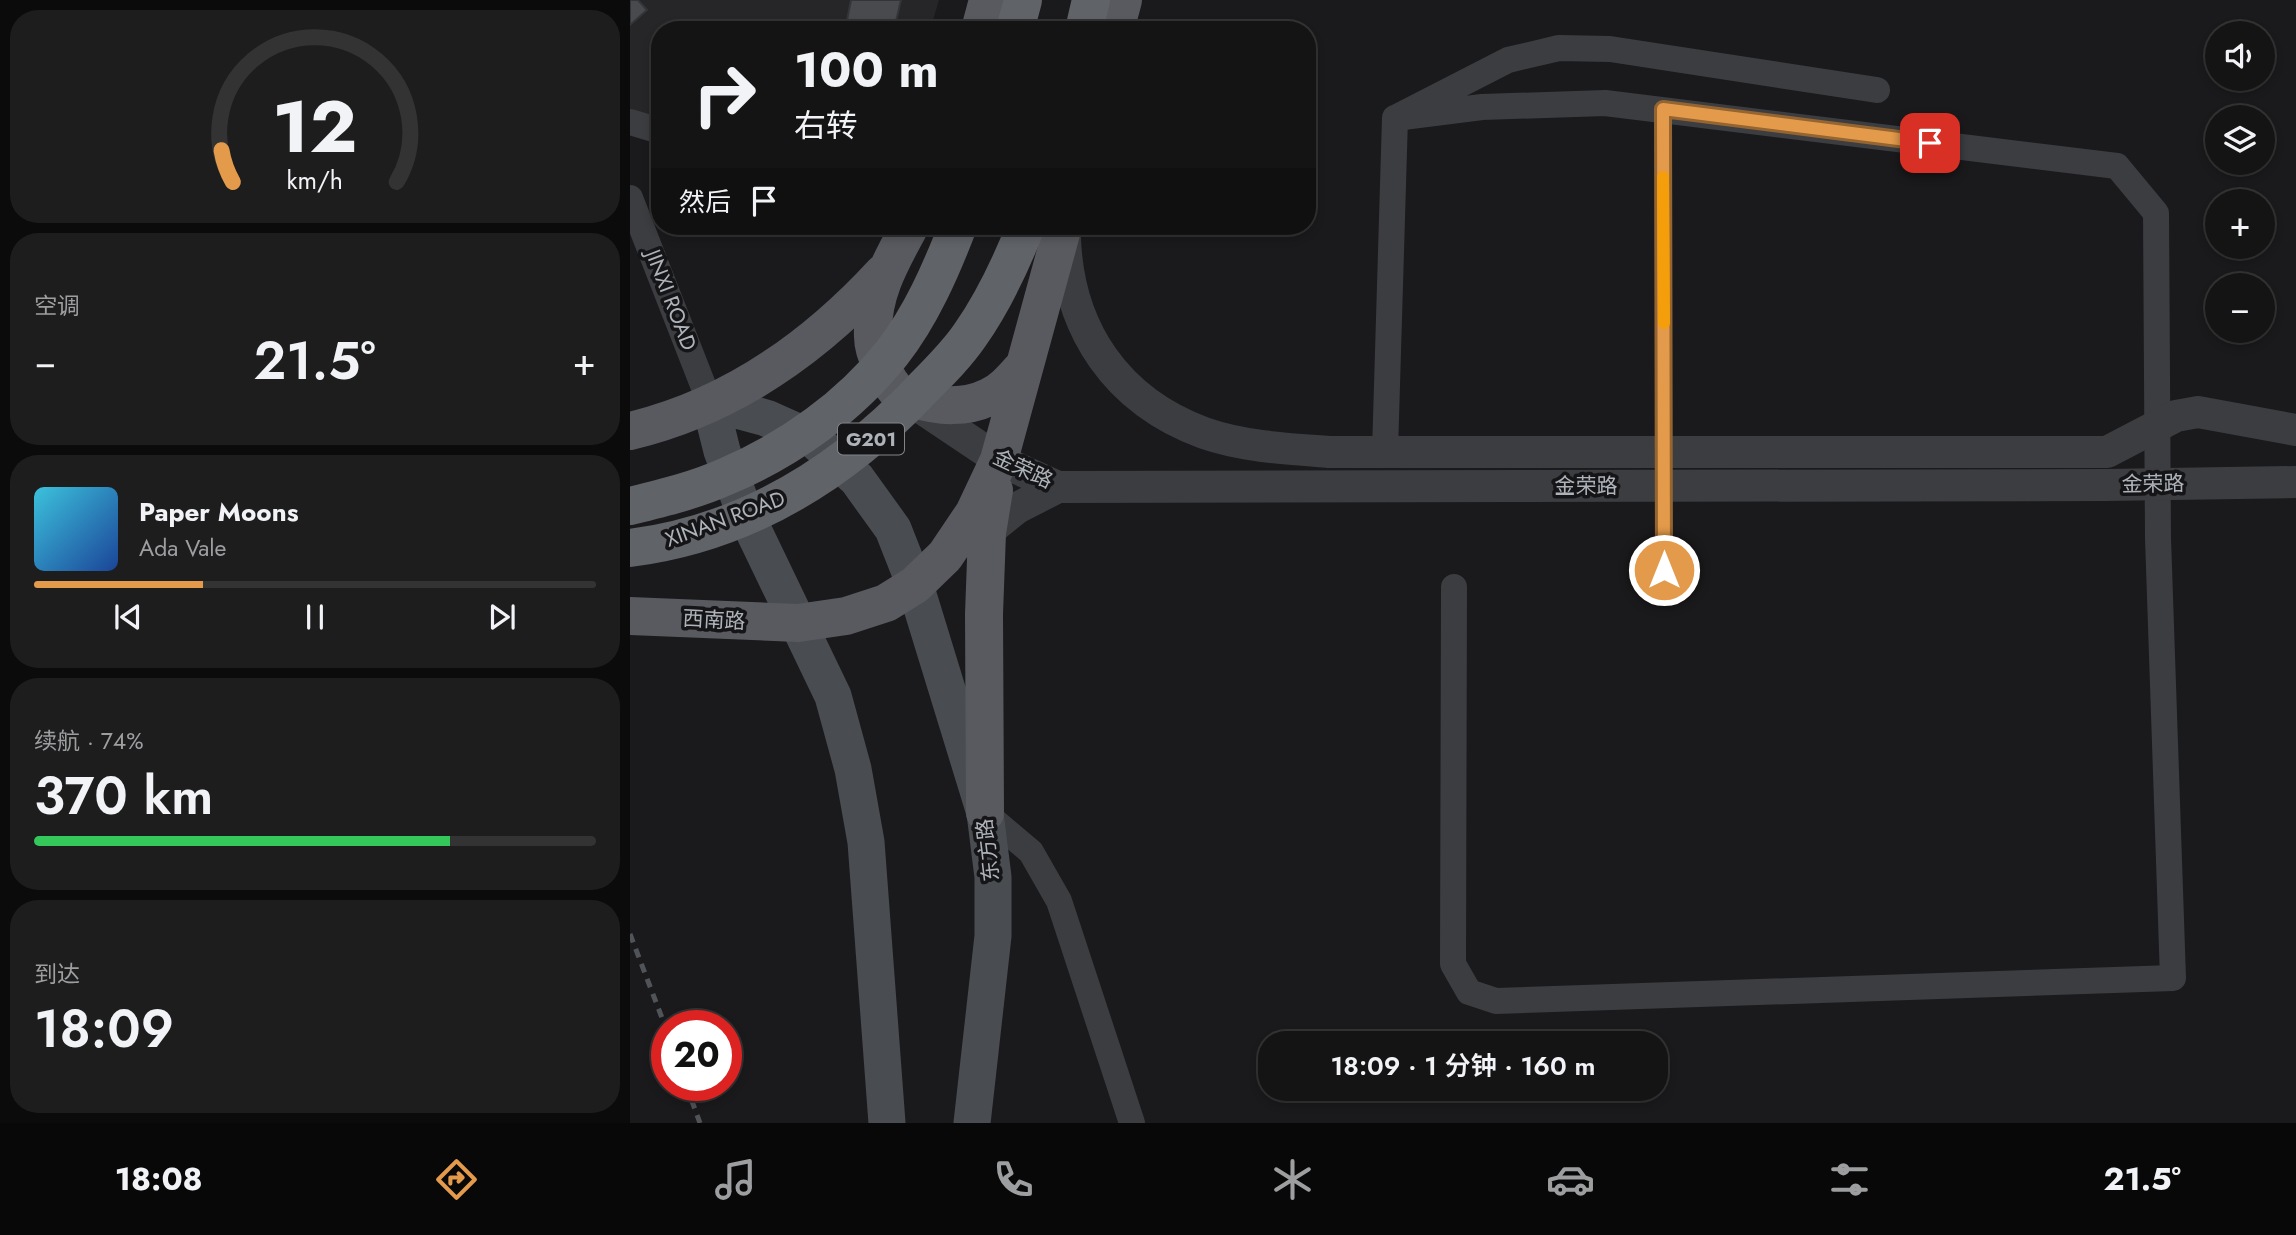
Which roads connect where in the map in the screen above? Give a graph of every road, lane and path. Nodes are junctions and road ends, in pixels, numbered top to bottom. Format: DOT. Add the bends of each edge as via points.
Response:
graph roads {
  1 [pos="988,0"];
  2 [pos="1023,0"];
  3 [pos="1091,0"];
  4 [pos="1123,0"];
  5 [pos="982,21"];
  6 [pos="1017,21"];
  7 [pos="1086,21"];
  8 [pos="1117,21"];
  9 [pos="1877,90"];
  10 [pos="1663,109"];
  11 [pos="1395,118"];
  12 [pos="630,122"];
  13 [pos="651,128"];
  14 [pos="630,198"];
  15 [pos="905,235"];
  16 [pos="954,235"];
  17 [pos="1022,235"];
  18 [pos="1061,235"];
  19 [pos="1064,235"];
  20 [pos="885,271"];
  21 [pos="1025,365"];
  22 [pos="901,395"];
  23 [pos="710,403"];
  24 [pos="2157,426"];
  25 [pos="630,430"];
  26 [pos="2296,430"];
  27 [pos="1385,452"];
  28 [pos="1664,452"];
  29 [pos="999,460"];
  30 [pos="2296,482"];
  31 [pos="2158,484"];
  32 [pos="1664,486"];
  33 [pos="1058,487"];
  34 [pos="630,506"];
  35 [pos="987,533"];
  36 [pos="630,548"];
  37 [pos="1664,570"];
  38 [pos="915,585"];
  39 [pos="1454,587"];
  40 [pos="630,616"];
  41 [pos="798,623"];
  42 [pos="985,813"];
  43 [pos="887,1123"];
  44 [pos="972,1123"];
  45 [pos="1132,1123"];
  1 -- 5 [label="main road"];
  2 -- 6 [label="highway"];
  3 -- 7 [label="highway"];
  4 -- 8 [label="main road"];
  9 -- 11 [label="street" via="1610,49 1559,48 1507,60"];
  10 -- 11 [label="street" via="1556,104"];
  10 -- 24 [label="street" via="2117,166 2157,213"];
  10 -- 28 [label="lane"];
  11 -- 27 [label="street"];
  12 -- 13 [label="street"];
  14 -- 23 [label="street, JINXI ROAD"];
  15 -- 20 [label="main road"];
  16 -- 34 [label="highway, XINAN ROAD / G201, bridge" via="922,306 892,353 854,394 768,457 726,477"];
  17 -- 36 [label="highway, XINAN ROAD / G201, bridge" via="998,292 969,337 905,407 831,471 751,514 706,531"];
  18 -- 21 [label="main road"];
  19 -- 27 [label="street, 金荣路" via="1066,267 1076,307 1097,350 1125,385 1159,412 1206,433 1268,447"];
  20 -- 22 [label="main road" via="875,306 873,339 882,368"];
  20 -- 23 [label="main road" via="811,342 764,376"];
  21 -- 22 [label="main road" via="1007,385 961,406 930,404"];
  21 -- 29 [label="main road"];
  22 -- 29 [label="street, 金荣路"];
  23 -- 25 [label="main road"];
  23 -- 38 [label="main road, 东方路" via="766,418 813,439 857,478 893,530"];
  23 -- 41 [label="main road" via="744,512"];
  24 -- 26 [label="street, 金荣路" via="2198,412"];
  24 -- 28 [label="street, 金荣路" via="2107,452"];
  24 -- 31 [label="street"];
  27 -- 28 [label="street, 金荣路"];
  28 -- 32 [label="lane"];
  29 -- 33 [label="street, 金荣路"];
  29 -- 35 [label="main road"];
  29 -- 38 [label="main road, 西南路" via="974,513 945,556"];
  30 -- 31 [label="street, 金荣路"];
  31 -- 32 [label="street, 金荣路"];
  31 -- 39 [label="street" via="2174,978 1496,1001 1469,992 1453,964"];
  32 -- 33 [label="street, 金荣路"];
  32 -- 37 [label="lane"];
  33 -- 35 [label="street" via="1017,508"];
  35 -- 38 [label="street"];
  35 -- 42 [label="main road"];
  38 -- 41 [label="main road, 西南路" via="886,603 846,616"];
  38 -- 42 [label="main road, 东方路"];
  40 -- 41 [label="main road, 西南路"];
  41 -- 43 [label="main road" via="833,696 866,842"];
  42 -- 44 [label="main road, 东方路" via="993,877 993,936"];
  42 -- 45 [label="street" via="1031,852 1059,901"];
}
